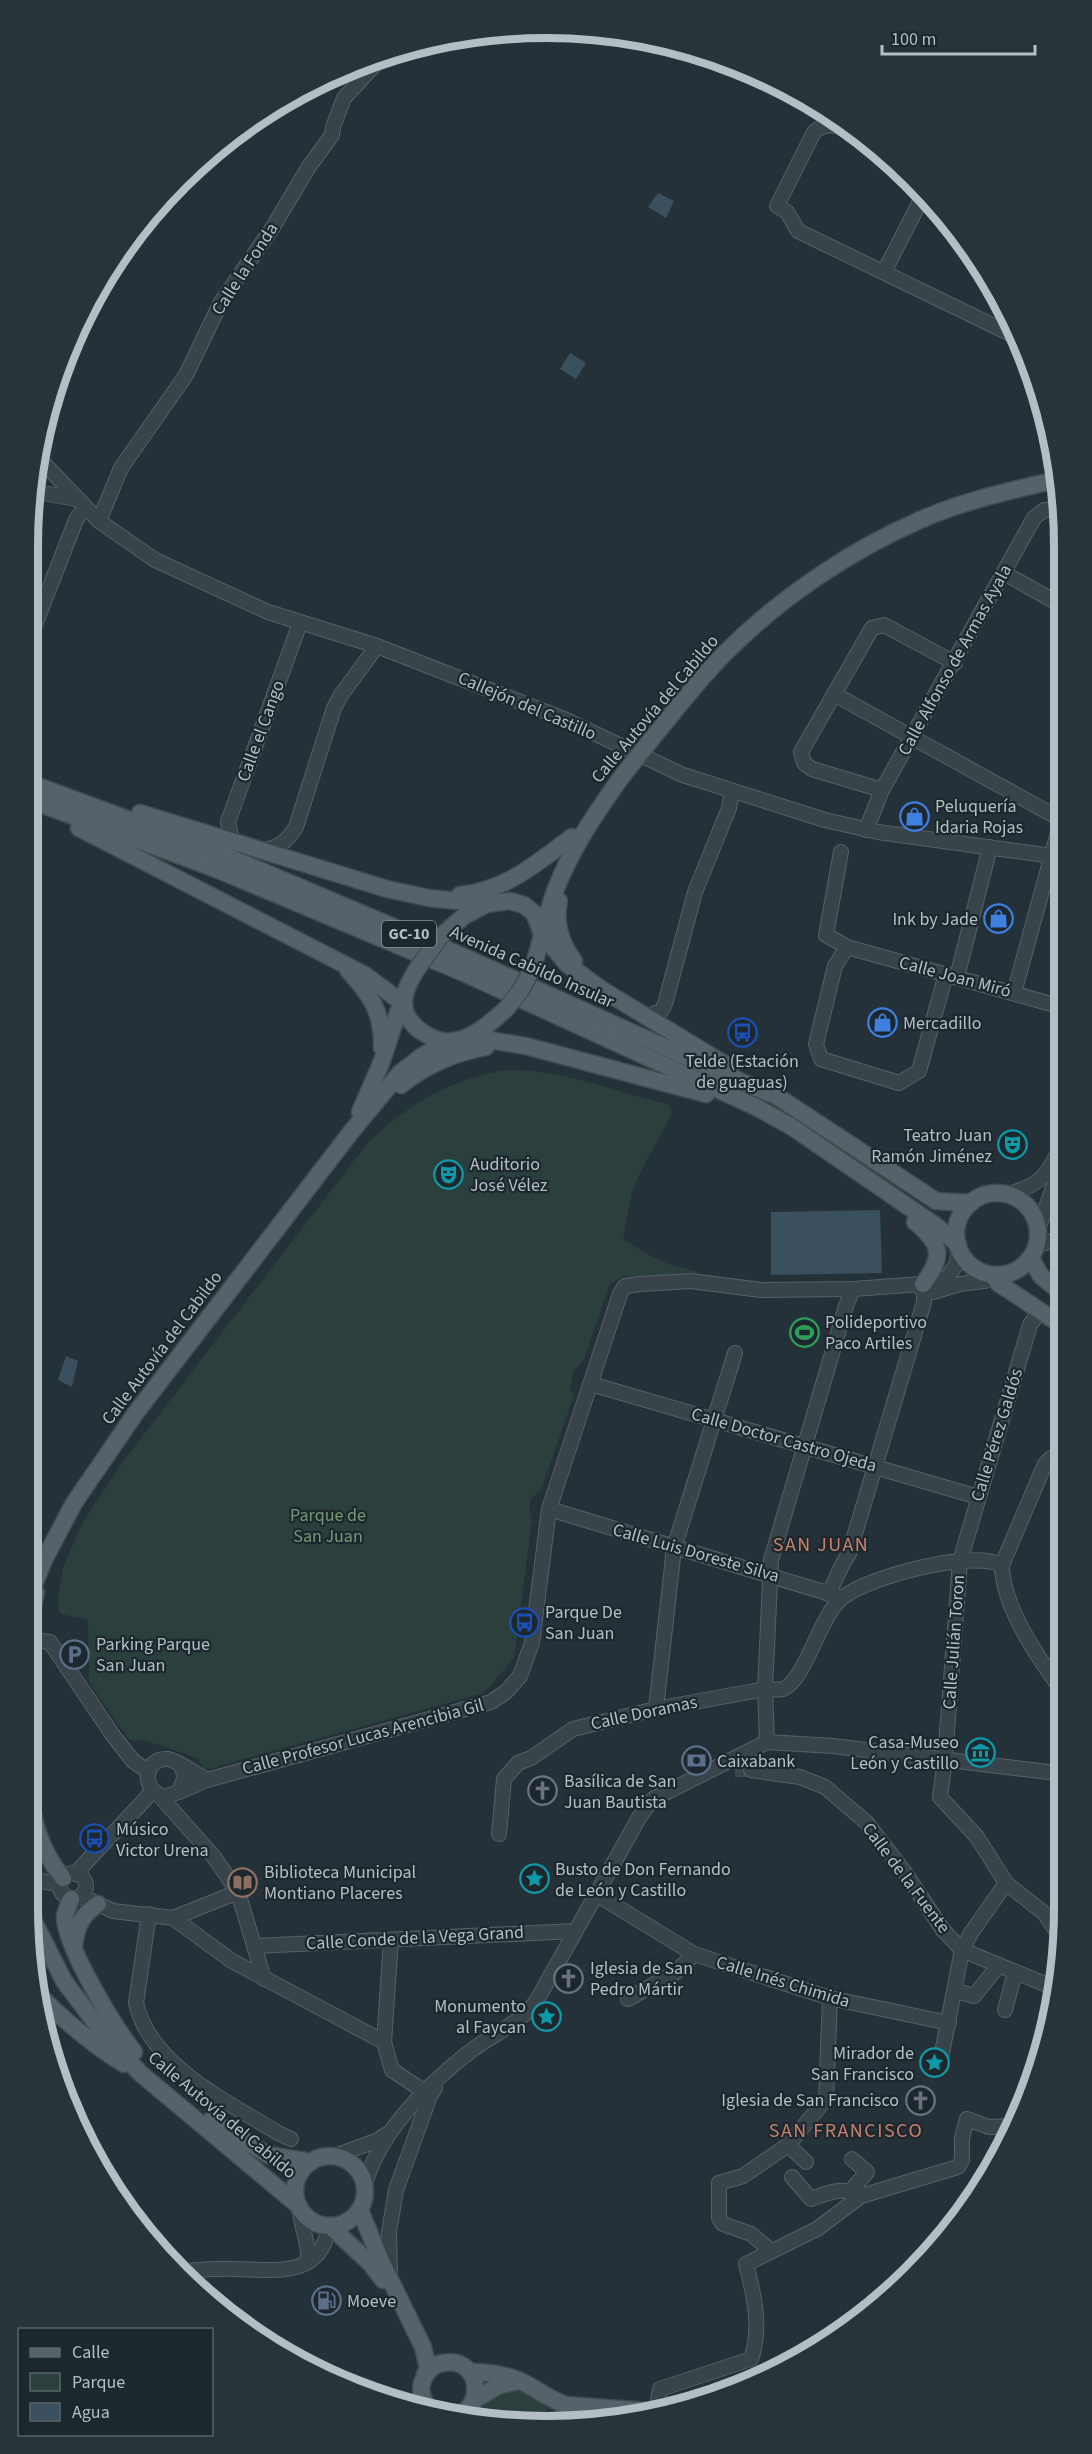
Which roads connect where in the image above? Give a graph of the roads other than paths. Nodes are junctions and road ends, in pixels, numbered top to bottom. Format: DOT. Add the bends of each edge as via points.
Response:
graph roads {
  1 [pos="372,68"];
  2 [pos="831,124"];
  3 [pos="920,202"];
  4 [pos="884,272"];
  5 [pos="1004,325"];
  6 [pos="44,464"];
  7 [pos="1050,481"];
  8 [pos="41,496"];
  9 [pos="80,503"];
  10 [pos="1053,509"];
  11 [pos="99,521"];
  12 [pos="1004,573"];
  13 [pos="1054,601"];
  14 [pos="38,617"];
  15 [pos="300,623"];
  16 [pos="377,646"];
  17 [pos="955,663"];
  18 [pos="834,694"];
  19 [pos="913,738"];
  20 [pos="882,790"];
  21 [pos="732,791"];
  22 [pos="38,794"];
  23 [pos="38,795"];
  24 [pos="38,795"];
  25 [pos="38,796"];
  26 [pos="600,807"];
  27 [pos="1054,815"];
  28 [pos="866,830"];
  29 [pos="572,837"];
  30 [pos="232,840"];
  31 [pos="990,847"];
  32 [pos="262,850"];
  33 [pos="841,852"];
  34 [pos="1054,858"];
  35 [pos="566,864"];
  36 [pos="1054,867"];
  37 [pos="429,898"];
  38 [pos="489,903"];
  39 [pos="542,934"];
  40 [pos="847,948"];
  41 [pos="343,965"];
  42 [pos="952,976"];
  43 [pos="588,979"];
  44 [pos="1014,993"];
  45 [pos="404,1004"];
  46 [pos="1054,1005"];
  47 [pos="647,1016"];
  48 [pos="454,1041"];
  49 [pos="511,1044"];
  50 [pos="382,1061"];
  51 [pos="775,1095"];
  52 [pos="756,1107"];
  53 [pos="368,1112"];
  54 [pos="351,1132"];
  55 [pos="1054,1159"];
  56 [pos="1054,1185"];
  57 [pos="883,1189"];
  58 [pos="1007,1194"];
  59 [pos="971,1203"];
  60 [pos="1038,1229"];
  61 [pos="1054,1242"];
  62 [pos="958,1246"];
  63 [pos="1034,1252"];
  64 [pos="992,1274"];
  65 [pos="921,1284"];
  66 [pos="1054,1287"];
  67 [pos="853,1289"];
  68 [pos="924,1302"];
  69 [pos="1040,1311"];
  70 [pos="1054,1320"];
  71 [pos="735,1353"];
  72 [pos="591,1384"];
  73 [pos="715,1419"];
  74 [pos="806,1445"];
  75 [pos="1054,1458"];
  76 [pos="875,1467"];
  77 [pos="978,1497"];
  78 [pos="549,1509"];
  79 [pos="674,1548"];
  80 [pos="44,1560"];
  81 [pos="960,1561"];
  82 [pos="1002,1565"];
  83 [pos="38,1570"];
  84 [pos="38,1575"];
  85 [pos="769,1575"];
  86 [pos="38,1586"];
  87 [pos="828,1594"];
  88 [pos="842,1598"];
  89 [pos="38,1641"];
  90 [pos="1054,1680"];
  91 [pos="765,1689"];
  92 [pos="656,1709"];
  93 [pos="767,1742"];
  94 [pos="945,1759"];
  95 [pos="181,1766"];
  96 [pos="751,1770"];
  97 [pos="148,1771"];
  98 [pos="1054,1773"];
  99 [pos="207,1780"];
  100 [pos="179,1792"];
  101 [pos="156,1793"];
  102 [pos="38,1832"];
  103 [pos="499,1834"];
  104 [pos="38,1879"];
  105 [pos="66,1879"];
  106 [pos="1006,1883"];
  107 [pos="238,1892"];
  108 [pos="595,1895"];
  109 [pos="76,1898"];
  110 [pos="105,1907"];
  111 [pos="149,1914"];
  112 [pos="173,1918"];
  113 [pos="1053,1927"];
  114 [pos="39,1931"];
  115 [pos="575,1931"];
  116 [pos="391,1940"];
  117 [pos="255,1946"];
  118 [pos="74,1949"];
  119 [pos="962,1950"];
  120 [pos="694,1954"];
  121 [pos="999,1965"];
  122 [pos="1015,1972"];
  123 [pos="264,1979"];
  124 [pos="1048,1985"];
  125 [pos="956,1991"];
  126 [pos="830,1998"];
  127 [pos="628,1999"];
  128 [pos="46,2002"];
  129 [pos="1005,2010"];
  130 [pos="949,2023"];
  131 [pos="384,2042"];
  132 [pos="122,2053"];
  133 [pos="941,2058"];
  134 [pos="140,2073"];
  135 [pos="444,2073"];
  136 [pos="168,2090"];
  137 [pos="425,2092"];
  138 [pos="1005,2126"];
  139 [pos="389,2133"];
  140 [pos="291,2139"];
  141 [pos="788,2145"];
  142 [pos="335,2156"];
  143 [pos="852,2159"];
  144 [pos="311,2162"];
  145 [pos="806,2162"];
  146 [pos="792,2177"];
  147 [pos="365,2184"];
  148 [pos="861,2196"];
  149 [pos="299,2207"];
  150 [pos="360,2210"];
  151 [pos="329,2226"];
  152 [pos="771,2252"];
  153 [pos="308,2262"];
  154 [pos="189,2271"];
  155 [pos="390,2279"];
  156 [pos="398,2296"];
  157 [pos="418,2335"];
  158 [pos="463,2368"];
  159 [pos="425,2374"];
  160 [pos="519,2380"];
  161 [pos="424,2401"];
  162 [pos="659,2404"];
  163 [pos="471,2409"];
  164 [pos="630,2409"];
  1 -- 11 [label="street, Calle la Fonda" via="344,98 332,135 221,302 186,375 121,468"];
  2 -- 4 [label="street" via="814,132 777,206 787,212 798,231"];
  3 -- 4 [label="street"];
  4 -- 5 [label="street"];
  6 -- 9 [label="street, Callejón del Castillo"];
  7 -- 26 [label="main road, Calle Autovía del Cabildo, bridge" via="982,498 920,520 820,575 758,622 724,654"];
  8 -- 9 [label="street"];
  9 -- 11 [label="street, Callejón del Castillo"];
  9 -- 14 [label="street"];
  10 -- 12 [label="street, Calle Alfonso de Armas Ayala" via="1034,518"];
  11 -- 15 [label="street, Callejón del Castillo" via="155,560"];
  12 -- 13 [label="street"];
  12 -- 17 [label="street, Calle Alfonso de Armas Ayala"];
  15 -- 16 [label="street, Callejón del Castillo"];
  15 -- 30 [label="street, Calle el Cango" via="228,822"];
  16 -- 21 [label="street, Callejón del Castillo" via="564,719 683,776"];
  16 -- 32 [label="street" via="334,708 296,826 276,848"];
  17 -- 18 [label="street" via="884,625 872,627"];
  17 -- 19 [label="street, Calle Alfonso de Armas Ayala"];
  18 -- 19 [label="street"];
  18 -- 20 [label="street" via="801,752 804,763 812,769"];
  19 -- 20 [label="street, Calle Alfonso de Armas Ayala"];
  19 -- 27 [label="street"];
  20 -- 28 [label="street, Calle Alfonso de Armas Ayala"];
  21 -- 28 [label="street, Callejón del Castillo"];
  21 -- 47 [label="street" via="729,808 695,892 666,1004 661,1011"];
  22 -- 30 [label="main road"];
  23 -- 51 [label="main road, Avenida Cabildo Insular / GC-10" via="224,855"];
  24 -- 52 [label="main road, Avenida Cabildo Insular / GC-10" via="464,973"];
  25 -- 41 [label="main road"];
  26 -- 29 [label="main road, Calle Autovía del Cabildo"];
  26 -- 35 [label="main road, Calle Autovía del Cabildo"];
  28 -- 31 [label="street, Callejón del Castillo"];
  29 -- 37 [label="main road" via="517,879 473,894"];
  29 -- 38 [label="main road, Calle Autovía del Cabildo" via="523,886"];
  30 -- 32 [label="main road"];
  31 -- 34 [label="street, Callejón del Castillo"];
  31 -- 42 [label="street"];
  32 -- 37 [label="main road"];
  33 -- 40 [label="street" via="826,935"];
  35 -- 39 [label="main road, Calle Autovía del Cabildo"];
  35 -- 43 [label="main road" via="557,907 561,939"];
  36 -- 44 [label="street"];
  37 -- 38 [label="main road"];
  38 -- 39 [label="main road" via="510,901 524,905 534,913"];
  38 -- 45 [label="main road, bridge" via="464,916 440,937 410,980"];
  39 -- 43 [label="main road" via="555,952"];
  39 -- 48 [label="main road, bridge" via="533,967 507,1008 480,1030"];
  40 -- 42 [label="street, Calle Joan Miró"];
  40 -- 42 [label="street" via="835,966 816,1044 821,1059 899,1083 919,1071"];
  41 -- 45 [label="main road" via="365,975"];
  41 -- 50 [label="main road" via="369,995 379,1014"];
  42 -- 44 [label="street, Calle Joan Miró"];
  43 -- 47 [label="main road"];
  44 -- 46 [label="street, Calle Joan Miró"];
  45 -- 48 [label="main road" via="418,1029 441,1040"];
  45 -- 50 [label="main road, Calle Autovía del Cabildo"];
  47 -- 51 [label="main road"];
  48 -- 49 [label="main road"];
  48 -- 53 [label="main road, Calle Autovía del Cabildo" via="422,1056 400,1073"];
  49 -- 52 [label="main road"];
  49 -- 53 [label="main road" via="467,1050 437,1063"];
  50 -- 54 [label="main road, Calle Autovía del Cabildo"];
  51 -- 59 [label="main road, Avenida Cabildo Insular / GC-10" via="936,1201"];
  52 -- 57 [label="main road, Avenida Cabildo Insular / GC-10"];
  53 -- 54 [label="main road, Calle Autovía del Cabildo"];
  54 -- 80 [label="main road, Calle Autovía del Cabildo" via="135,1414 74,1503"];
  55 -- 58 [label="street" via="1043,1179"];
  56 -- 60 [label="street"];
  57 -- 62 [label="main road, Avenida Cabildo Insular / GC-10"];
  57 -- 65 [label="main road" via="938,1248 936,1267"];
  58 -- 59 [label="main road, GC-10" via="994,1193"];
  58 -- 60 [label="main road" via="1028,1207"];
  59 -- 62 [label="main road" via="958,1222"];
  60 -- 63 [label="main road"];
  61 -- 63 [label="street"];
  62 -- 64 [label="main road, GC-10" via="970,1265"];
  62 -- 65 [label="street" via="957,1263 948,1277 935,1284"];
  63 -- 64 [label="main road" via="1014,1272"];
  63 -- 66 [label="main road" via="1041,1276"];
  64 -- 68 [label="street" via="985,1281 936,1290"];
  64 -- 69 [label="main road, GC-10" via="998,1283"];
  65 -- 67 [label="street"];
  65 -- 68 [label="street"];
  67 -- 72 [label="street, Calle Profesor Lucas Arencibia Gil" via="761,1290 691,1281 625,1286"];
  67 -- 74 [label="street"];
  68 -- 76 [label="street"];
  69 -- 70 [label="main road, GC-10"];
  69 -- 77 [label="street, Calle Pérez Galdós" via="1030,1325"];
  71 -- 73 [label="street"];
  72 -- 73 [label="street, Calle Doctor Castro Ojeda"];
  72 -- 78 [label="street, Calle Profesor Lucas Arencibia Gil"];
  73 -- 74 [label="street, Calle Doctor Castro Ojeda"];
  73 -- 79 [label="street"];
  74 -- 76 [label="street, Calle Doctor Castro Ojeda"];
  74 -- 85 [label="street"];
  75 -- 82 [label="street" via="1045,1464"];
  76 -- 77 [label="street, Calle Doctor Castro Ojeda"];
  76 -- 87 [label="street" via="849,1554"];
  77 -- 81 [label="street, Calle Pérez Galdós"];
  78 -- 79 [label="street, Calle Luis Doreste Silva"];
  78 -- 99 [label="street, Calle Profesor Lucas Arencibia Gil" via="532,1643 520,1676 506,1692 492,1702 470,1709"];
  79 -- 85 [label="street, Calle Luis Doreste Silva"];
  79 -- 92 [label="street"];
  80 -- 83 [label="main road"];
  80 -- 84 [label="main road, Calle Autovía del Cabildo"];
  80 -- 86 [label="main road"];
  81 -- 82 [label="street"];
  81 -- 88 [label="street" via="893,1574"];
  81 -- 94 [label="street, Calle Julián Toron"];
  82 -- 90 [label="street" via="1002,1577 1016,1614"];
  85 -- 87 [label="street, Calle Luis Doreste Silva"];
  85 -- 91 [label="street"];
  87 -- 88 [label="street, Calle Luis Doreste Silva"];
  88 -- 91 [label="street, Calle Doramas" via="791,1683 783,1689"];
  89 -- 97 [label="street" via="50,1642 112,1734 133,1761"];
  91 -- 92 [label="street, Calle Doramas"];
  91 -- 93 [label="street"];
  92 -- 103 [label="street, Calle Doramas" via="573,1729 518,1763 504,1779"];
  93 -- 94 [label="street"];
  93 -- 108 [label="street" via="729,1767 653,1799"];
  94 -- 98 [label="street"];
  94 -- 106 [label="street, Calle Julián Toron" via="940,1797 977,1837"];
  95 -- 97 [label="street" via="166,1759 155,1762"];
  95 -- 99 [label="street"];
  95 -- 100 [label="street" via="184,1782"];
  96 -- 119 [label="street, Calle de la Fuente" via="800,1777 825,1787 866,1822 943,1930"];
  97 -- 101 [label="street" via="148,1782"];
  99 -- 100 [label="street, Calle Profesor Lucas Arencibia Gil"];
  100 -- 101 [label="street" via="170,1796"];
  101 -- 105 [label="street"];
  101 -- 107 [label="street" via="214,1857"];
  102 -- 105 [label="main road" via="48,1860"];
  104 -- 105 [label="street"];
  105 -- 109 [label="street" via="61,1891"];
  105 -- 109 [label="street" via="82,1877 86,1883 85,1890"];
  106 -- 113 [label="street" via="1044,1913"];
  106 -- 119 [label="street"];
  107 -- 112 [label="street"];
  107 -- 117 [label="street"];
  108 -- 115 [label="street"];
  108 -- 120 [label="street, Calle Inés Chimida"];
  109 -- 110 [label="street"];
  109 -- 118 [label="main road" via="65,1915"];
  110 -- 111 [label="street"];
  110 -- 118 [label="main road" via="84,1914 76,1927"];
  111 -- 112 [label="street"];
  111 -- 140 [label="street" via="136,2003 155,2043 192,2079"];
  112 -- 123 [label="street"];
  114 -- 132 [label="main road, Calle Autovía del Cabildo" via="64,1981"];
  115 -- 116 [label="street, Calle Conde de la Vega Grand"];
  115 -- 135 [label="street" via="529,2012"];
  116 -- 117 [label="street, Calle Conde de la Vega Grand"];
  116 -- 131 [label="street"];
  117 -- 123 [label="street"];
  118 -- 136 [label="main road" via="122,2037"];
  119 -- 121 [label="street"];
  119 -- 125 [label="street"];
  120 -- 126 [label="street, Calle Inés Chimida"];
  120 -- 127 [label="street" via="676,1972"];
  121 -- 122 [label="street"];
  121 -- 125 [label="street" via="974,1996"];
  122 -- 124 [label="street"];
  122 -- 129 [label="street"];
  123 -- 131 [label="street"];
  125 -- 130 [label="street"];
  126 -- 130 [label="street, Calle Inés Chimida"];
  126 -- 141 [label="street" via="826,2099"];
  128 -- 134 [label="main road" via="104,2052"];
  130 -- 133 [label="street"];
  131 -- 137 [label="street" via="392,2070"];
  132 -- 134 [label="main road, Calle Autovía del Cabildo"];
  132 -- 136 [label="main road, Calle Autovía del Cabildo"];
  134 -- 149 [label="main road, Calle Autovía del Cabildo"];
  135 -- 137 [label="street"];
  135 -- 155 [label="street" via="430,2096 396,2190 389,2232"];
  136 -- 144 [label="main road, Calle Autovía del Cabildo" via="268,2155"];
  137 -- 139 [label="street"];
  138 -- 148 [label="street" via="990,2127 968,2119 958,2167"];
  139 -- 142 [label="street"];
  139 -- 147 [label="street" via="371,2163"];
  141 -- 145 [label="street"];
  141 -- 152 [label="street" via="743,2176 719,2183 719,2218 723,2224 751,2235"];
  142 -- 144 [label="main road"];
  142 -- 147 [label="main road" via="354,2165"];
  143 -- 148 [label="street" via="867,2172 854,2187"];
  144 -- 149 [label="main road" via="298,2177"];
  146 -- 148 [label="street" via="811,2199 838,2189"];
  147 -- 150 [label="main road"];
  148 -- 152 [label="street" via="817,2229"];
  149 -- 151 [label="main road" via="312,2221"];
  149 -- 153 [label="street"];
  150 -- 151 [label="main road" via="342,2224"];
  150 -- 155 [label="main road"];
  151 -- 153 [label="street" via="327,2241"];
  151 -- 156 [label="main road" via="371,2264"];
  152 -- 162 [label="street" via="746,2264 755,2297 756,2346 751,2359 660,2389"];
  153 -- 154 [label="street" via="299,2268 274,2271"];
  155 -- 156 [label="main road"];
  156 -- 157 [label="main road"];
  157 -- 158 [label="main road"];
  157 -- 159 [label="main road" via="427,2359"];
  158 -- 159 [label="main road" via="439,2364"];
  158 -- 160 [label="main road"];
  158 -- 163 [label="main road" via="476,2386"];
  159 -- 161 [label="main road" via="421,2390"];
  160 -- 163 [label="main road" via="498,2386"];
  160 -- 164 [label="main road" via="552,2401 566,2405"];
}
